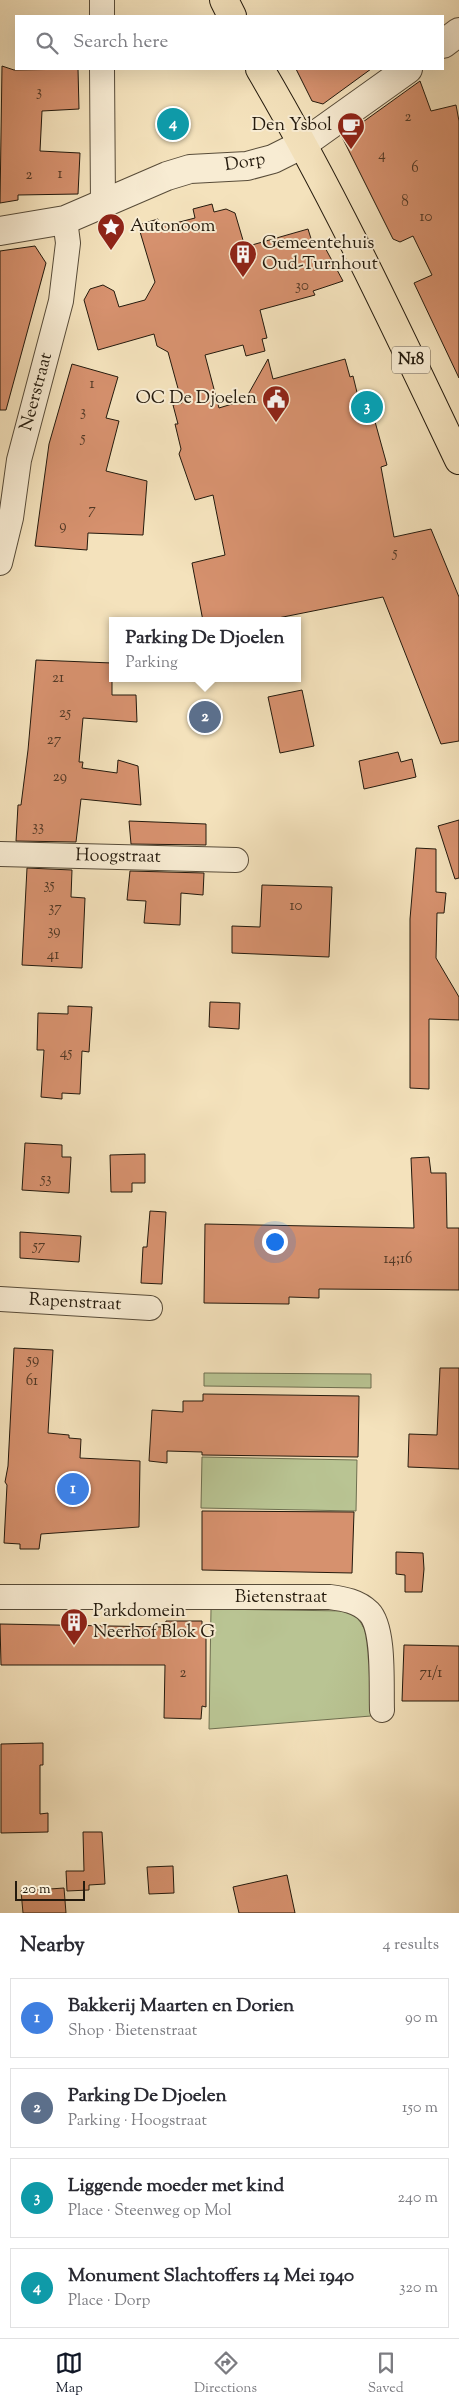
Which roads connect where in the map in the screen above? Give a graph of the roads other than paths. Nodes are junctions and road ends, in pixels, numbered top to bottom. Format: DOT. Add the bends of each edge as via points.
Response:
graph roads {
  1 [pos="102,0"];
  2 [pos="224,0"];
  3 [pos="102,15"];
  4 [pos="232,15"];
  5 [pos="459,32"];
  6 [pos="444,43"];
  7 [pos="102,70"];
  8 [pos="261,70"];
  9 [pos="407,70"];
  10 [pos="303,144"];
  11 [pos="103,204"];
  12 [pos="65,220"];
  13 [pos="0,231"];
  14 [pos="459,460"];
  15 [pos="0,563"];
  16 [pos="0,854"];
  17 [pos="236,860"];
  18 [pos="0,1299"];
  19 [pos="150,1308"];
  20 [pos="0,1597"];
  21 [pos="382,1710"];
  1 -- 3 [label="street"];
  2 -- 4 [label="main road"];
  5 -- 6 [label="street"];
  7 -- 11 [label="street"];
  8 -- 10 [label="main road, N18"];
  9 -- 10 [label="street, Dorp"];
  10 -- 11 [label="street, Dorp" via="247,166 190,169"];
  10 -- 14 [label="main road, N18"];
  11 -- 12 [label="street, Dorp"];
  12 -- 13 [label="street, Dorp"];
  12 -- 15 [label="street, Neerstraat" via="68,243 61,301 19,460 11,518"];
  16 -- 17 [label="street, Hoogstraat"];
  18 -- 19 [label="street, Rapenstraat"];
  20 -- 21 [label="street, Bietenstraat" via="346,1599 370,1613 378,1629"];
}
